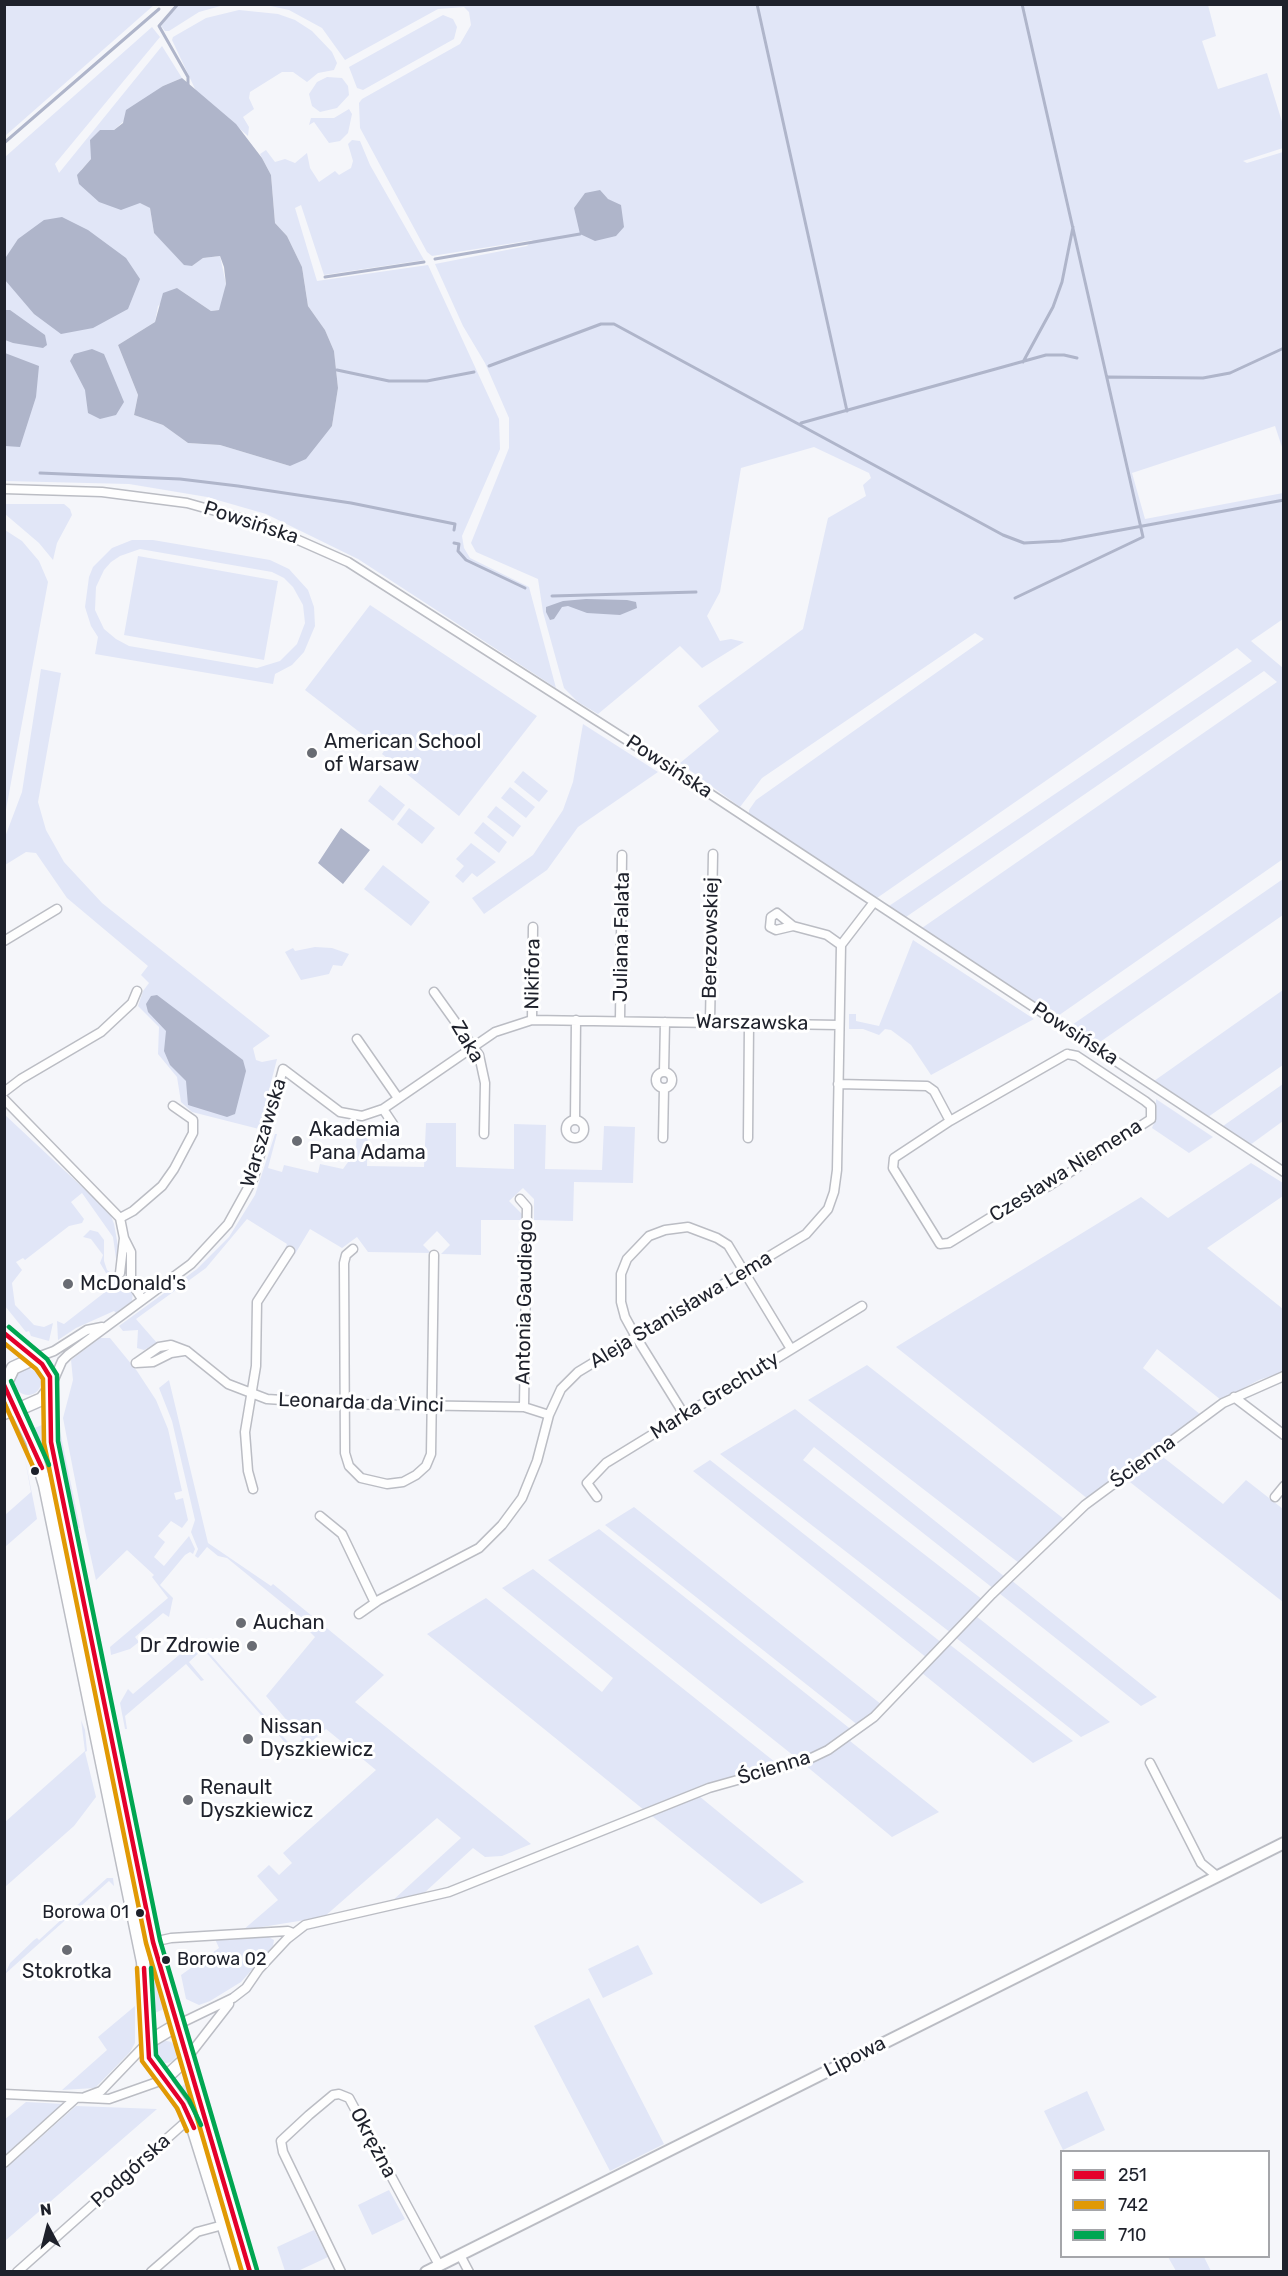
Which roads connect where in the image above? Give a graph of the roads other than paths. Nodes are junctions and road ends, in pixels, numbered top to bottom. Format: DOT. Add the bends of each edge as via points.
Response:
graph roads {
  1 [pos="4,489"];
  2 [pos="713,854"];
  3 [pos="622,855"];
  4 [pos="874,902"];
  5 [pos="57,909"];
  6 [pos="793,926"];
  7 [pos="533,927"];
  8 [pos="4,941"];
  9 [pos="841,945"];
  10 [pos="137,991"];
  11 [pos="434,992"];
  12 [pos="532,1020"];
  13 [pos="576,1020"];
  14 [pos="620,1020"];
  15 [pos="666,1022"];
  16 [pos="710,1022"];
  17 [pos="749,1024"];
  18 [pos="838,1025"];
  19 [pos="357,1039"];
  20 [pos="472,1046"];
  21 [pos="838,1084"];
  22 [pos="4,1092"];
  23 [pos="398,1098"];
  24 [pos="4,1099"];
  25 [pos="173,1106"];
  26 [pos="383,1109"];
  27 [pos="575,1120"];
  28 [pos="950,1121"];
  29 [pos="393,1124"];
  30 [pos="484,1134"];
  31 [pos="663,1138"];
  32 [pos="748,1138"];
  33 [pos="1284,1172"];
  34 [pos="520,1199"];
  35 [pos="120,1218"];
  36 [pos="124,1238"];
  37 [pos="353,1249"];
  38 [pos="290,1251"];
  39 [pos="434,1254"];
  40 [pos="746,1272"];
  41 [pos="120,1273"];
  42 [pos="142,1299"];
  43 [pos="862,1306"];
  44 [pos="105,1326"];
  45 [pos="4,1333"];
  46 [pos="636,1337"];
  47 [pos="791,1349"];
  48 [pos="187,1351"];
  49 [pos="35,1358"];
  50 [pos="1284,1376"];
  51 [pos="5,1385"];
  52 [pos="51,1387"];
  53 [pos="251,1395"];
  54 [pos="1234,1397"];
  55 [pos="344,1404"];
  56 [pos="433,1405"];
  57 [pos="524,1407"];
  58 [pos="11,1413"];
  59 [pos="549,1415"];
  60 [pos="685,1416"];
  61 [pos="1284,1435"];
  62 [pos="1284,1486"];
  63 [pos="253,1489"];
  64 [pos="597,1497"];
  65 [pos="1275,1497"];
  66 [pos="320,1516"];
  67 [pos="375,1603"];
  68 [pos="359,1614"];
  69 [pos="1150,1763"];
  70 [pos="1284,1843"];
  71 [pos="1217,1876"];
  72 [pos="293,1933"];
  73 [pos="153,1942"];
  74 [pos="233,1998"];
  75 [pos="177,2025"];
  76 [pos="147,2043"];
  77 [pos="187,2058"];
  78 [pos="163,2080"];
  79 [pos="4,2094"];
  80 [pos="76,2098"];
  81 [pos="190,2118"];
  82 [pos="4,2163"];
  83 [pos="223,2225"];
  84 [pos="460,2255"];
  85 [pos="438,2265"];
  86 [pos="17,2271"];
  87 [pos="151,2271"];
  88 [pos="238,2271"];
  89 [pos="250,2271"];
  90 [pos="341,2271"];
  91 [pos="426,2271"];
  92 [pos="469,2271"];
  1 -- 4 [label="street, Powsińska" via="102,492 167,500 246,519 318,547 408,598"];
  2 -- 16 [label="street, Berezowskiej"];
  3 -- 14 [label="street, Juliana Falata"];
  4 -- 9 [label="street"];
  4 -- 33 [label="street, Powsińska"];
  5 -- 8 [label="street"];
  6 -- 9 [label="street" via="827,935"];
  7 -- 12 [label="street, Nikifora"];
  9 -- 18 [label="street, Aleja Stanisława Lema"];
  10 -- 22 [label="street" via="132,1003 100,1032"];
  11 -- 20 [label="street, Zaka"];
  12 -- 13 [label="street, Warszawska"];
  12 -- 20 [label="street, Warszawska" via="506,1027"];
  13 -- 14 [label="street, Warszawska"];
  13 -- 27 [label="street"];
  14 -- 15 [label="street, Warszawska"];
  15 -- 16 [label="street, Warszawska"];
  15 -- 31 [label="street" via="664,1072 656,1078 657,1085 664,1088"];
  16 -- 17 [label="street, Warszawska"];
  17 -- 18 [label="street, Warszawska"];
  17 -- 32 [label="street"];
  18 -- 21 [label="street, Aleja Stanisława Lema"];
  19 -- 23 [label="street"];
  20 -- 23 [label="street, Warszawska"];
  20 -- 30 [label="street, Zaka" via="479,1055 485,1083"];
  21 -- 28 [label="street" via="927,1086 934,1091"];
  21 -- 40 [label="street, Aleja Stanisława Lema" via="837,1170 828,1209 806,1234"];
  23 -- 26 [label="street, Warszawska"];
  24 -- 35 [label="street"];
  25 -- 35 [label="street" via="192,1120 193,1133 162,1186"];
  26 -- 29 [label="street"];
  26 -- 42 [label="street, Warszawska" via="366,1116 345,1114 283,1069 254,1177 234,1214 202,1254"];
  28 -- 28 [label="street, Czesława Niemena" via="894,1158 893,1168 938,1241 944,1244 1067,1174 1151,1119 1152,1113 1151,1106 1140,1097 1077,1056 1067,1054"];
  34 -- 57 [label="street, Antonia Gaudiego" via="527,1207"];
  35 -- 36 [label="street"];
  36 -- 41 [label="street"];
  36 -- 42 [label="street" via="131,1252 131,1282"];
  37 -- 55 [label="street" via="344,1263"];
  38 -- 53 [label="street" via="257,1302 256,1366"];
  39 -- 56 [label="street"];
  40 -- 46 [label="street, Aleja Stanisława Lema"];
  40 -- 46 [label="street" via="728,1245 705,1232 674,1228 649,1236 627,1259 621,1274 621,1302"];
  40 -- 47 [label="street"];
  42 -- 44 [label="street, Warszawska"];
  43 -- 47 [label="street, Marka Grechuty"];
  44 -- 49 [label="street, Warszawska" via="87,1330"];
  44 -- 52 [label="street, Warszawska" via="62,1361"];
  45 -- 49 [label="main road"];
  46 -- 59 [label="street, Aleja Stanisława Lema" via="578,1372 561,1389"];
  46 -- 60 [label="street"];
  47 -- 60 [label="street, Marka Grechuty"];
  48 -- 48 [label="street" via="164,1345 136,1363 153,1362 176,1351"];
  48 -- 53 [label="street, Leonarda da Vinci" via="221,1379"];
  49 -- 51 [label="main road" via="13,1368"];
  49 -- 52 [label="main road" via="49,1373"];
  50 -- 54 [label="street, Ścienna"];
  51 -- 58 [label="main road"];
  52 -- 58 [label="main road" via="42,1399"];
  52 -- 73 [label="main road, Warszawska" via="51,1442"];
  53 -- 55 [label="street, Leonarda da Vinci" via="285,1402"];
  53 -- 63 [label="street" via="245,1432"];
  54 -- 61 [label="street"];
  54 -- 72 [label="street, Ścienna" via="1086,1505 992,1594 874,1717 828,1750 806,1761 709,1788 449,1892 305,1925"];
  55 -- 56 [label="street, Leonarda da Vinci"];
  55 -- 56 [label="street" via="349,1466 361,1478 387,1484 403,1482 426,1466 431,1454"];
  56 -- 57 [label="street, Leonarda da Vinci"];
  57 -- 59 [label="street, Leonarda da Vinci"];
  58 -- 76 [label="main road" via="33,1441 45,1485 143,1962"];
  59 -- 67 [label="street, Aleja Stanisława Lema" via="522,1498 502,1525 479,1548"];
  60 -- 64 [label="street, Marka Grechuty" via="606,1463 587,1483"];
  62 -- 65 [label="street"];
  66 -- 67 [label="street" via="342,1534"];
  67 -- 68 [label="street, Aleja Stanisława Lema"];
  69 -- 71 [label="street" via="1201,1863"];
  70 -- 71 [label="street, Lipowa"];
  71 -- 84 [label="street, Lipowa"];
  72 -- 73 [label="street, Ścienna"];
  72 -- 74 [label="street"];
  73 -- 75 [label="main road, Warszawska"];
  74 -- 75 [label="street"];
  74 -- 77 [label="street"];
  75 -- 76 [label="main road"];
  75 -- 77 [label="main road, Warszawska"];
  76 -- 78 [label="main road" via="151,2063"];
  76 -- 80 [label="street" via="101,2091"];
  77 -- 78 [label="main road"];
  77 -- 89 [label="main road"];
  78 -- 80 [label="street" via="109,2099"];
  78 -- 81 [label="main road"];
  79 -- 80 [label="street"];
  80 -- 82 [label="street"];
  81 -- 83 [label="main road"];
  81 -- 86 [label="street, Podgórska"];
  83 -- 87 [label="street" via="197,2232"];
  83 -- 88 [label="main road"];
  84 -- 85 [label="street, Lipowa"];
  84 -- 92 [label="street"];
  85 -- 90 [label="street, Okrężna" via="349,2098 339,2094 281,2141"];
  85 -- 91 [label="street, Lipowa"];
}
